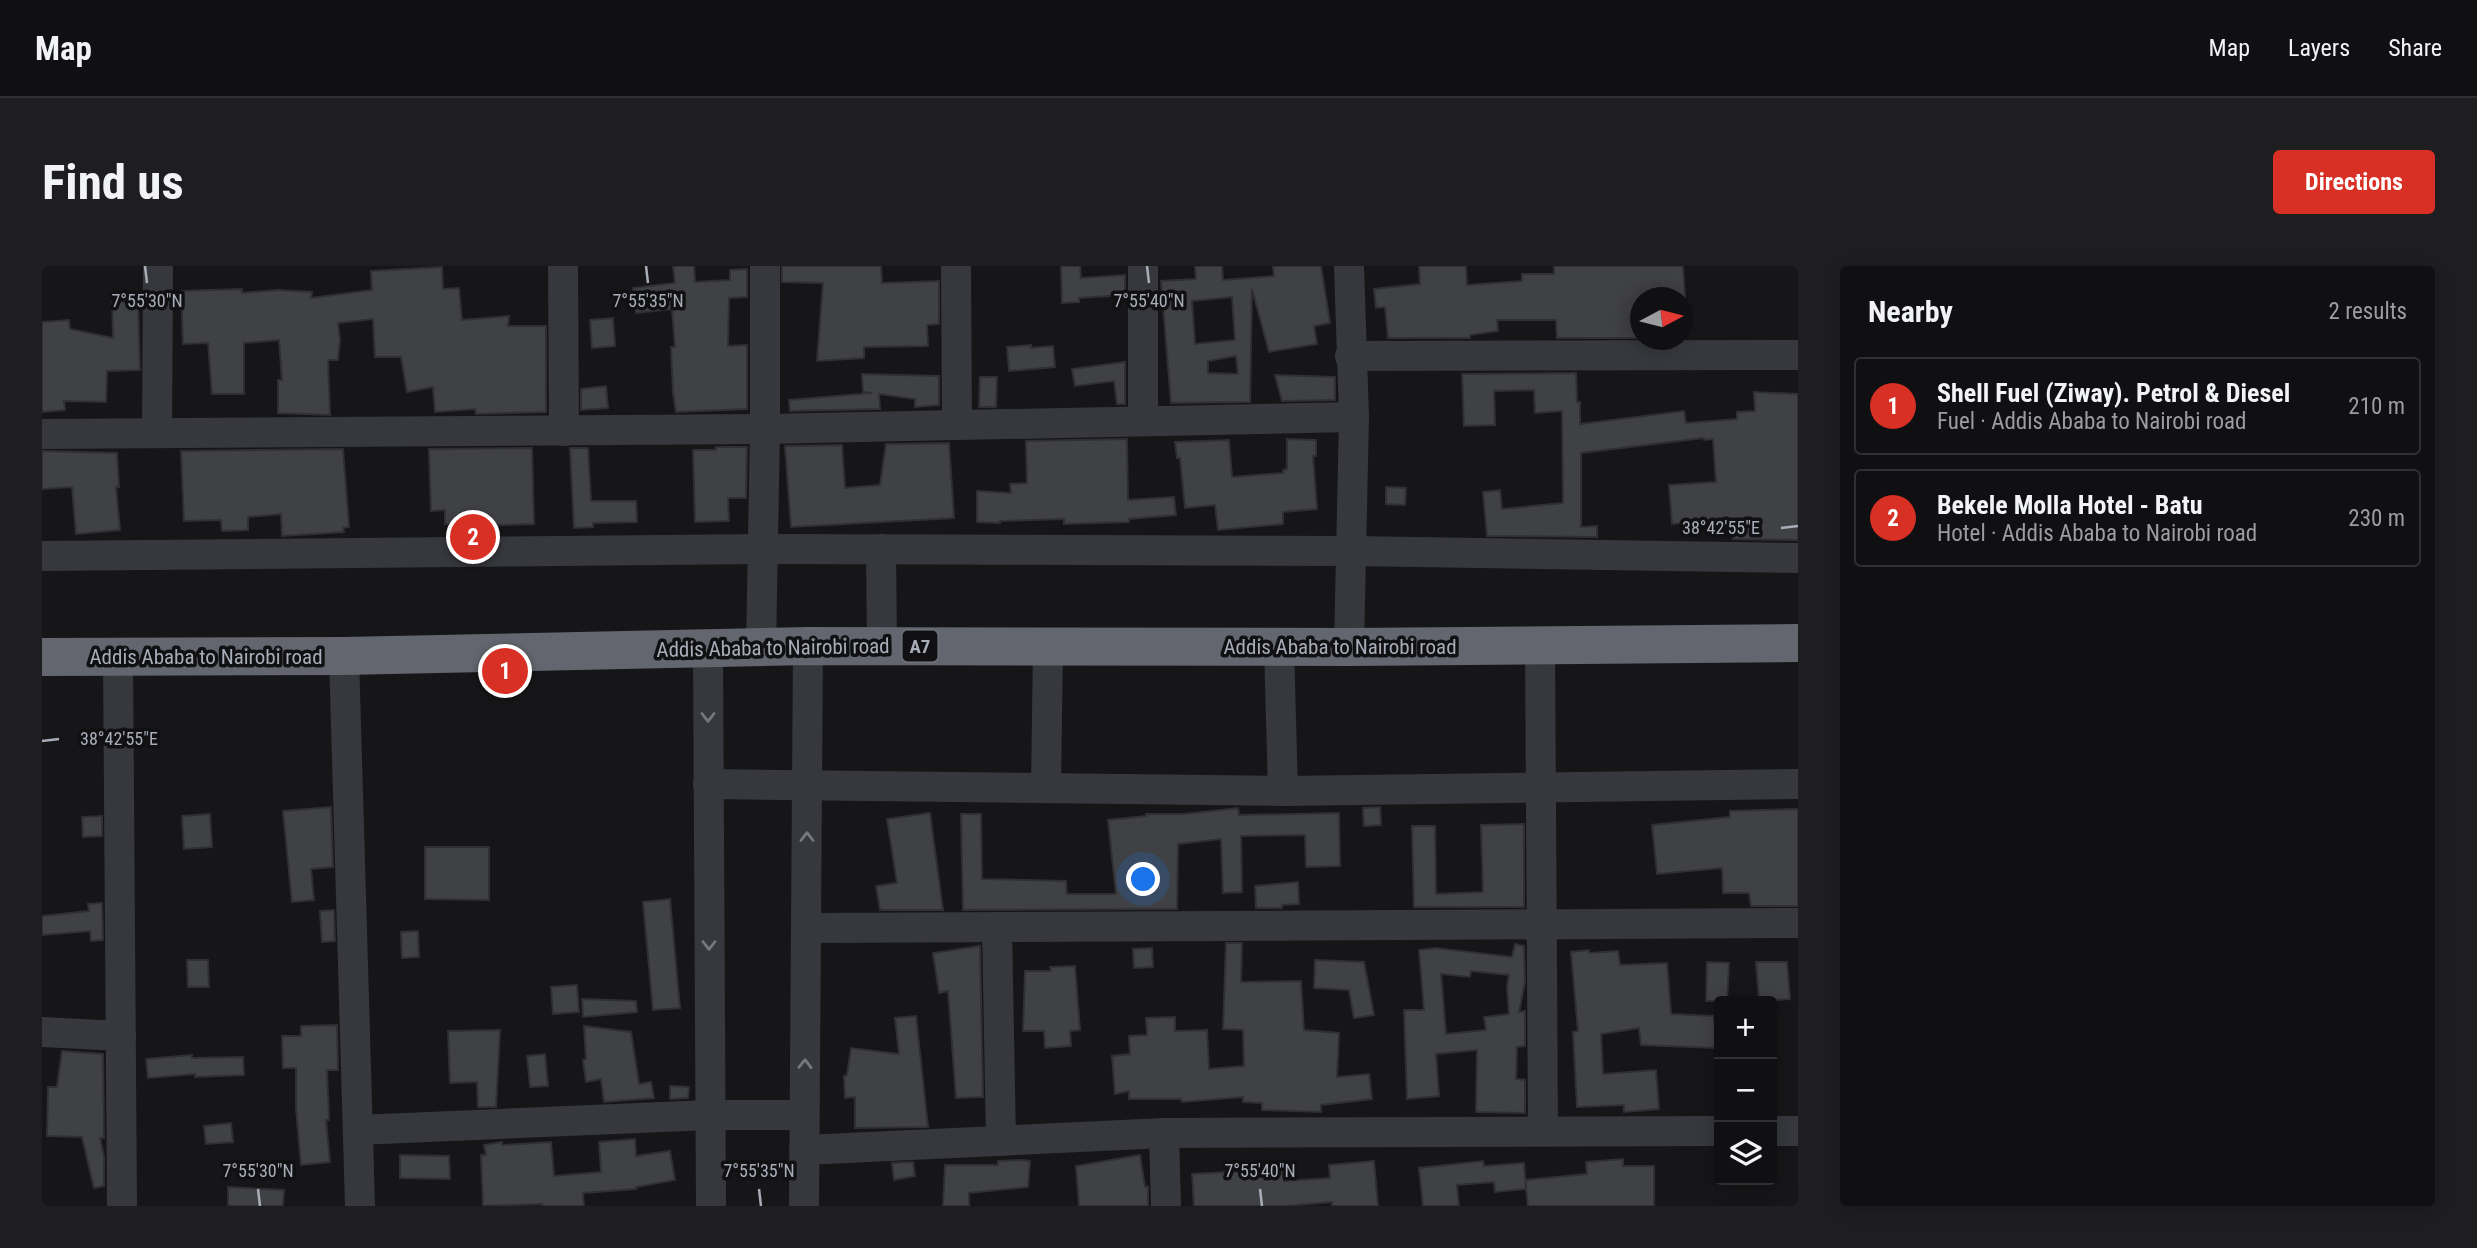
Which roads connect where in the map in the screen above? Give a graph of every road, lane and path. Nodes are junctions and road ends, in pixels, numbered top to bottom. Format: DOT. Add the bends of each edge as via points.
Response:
graph roads {
  1 [pos="158,266"];
  2 [pos="563,266"];
  3 [pos="765,266"];
  4 [pos="956,266"];
  5 [pos="1143,266"];
  6 [pos="1349,266"];
  7 [pos="1798,355"];
  8 [pos="1350,356"];
  9 [pos="1354,417"];
  10 [pos="1143,421"];
  11 [pos="957,425"];
  12 [pos="765,429"];
  13 [pos="564,431"];
  14 [pos="157,433"];
  15 [pos="42,434"];
  16 [pos="763,549"];
  17 [pos="881,549"];
  18 [pos="1351,551"];
  19 [pos="42,556"];
  20 [pos="1798,558"];
  21 [pos="1798,643"];
  22 [pos="808,646"];
  23 [pos="882,646"];
  24 [pos="1048,646"];
  25 [pos="1540,646"];
  26 [pos="1279,647"];
  27 [pos="1349,647"];
  28 [pos="761,648"];
  29 [pos="708,649"];
  30 [pos="344,656"];
  31 [pos="42,657"];
  32 [pos="118,657"];
  33 [pos="708,784"];
  34 [pos="807,784"];
  35 [pos="1798,784"];
  36 [pos="1046,787"];
  37 [pos="1542,788"];
  38 [pos="1283,791"];
  39 [pos="1798,923"];
  40 [pos="1542,925"];
  41 [pos="997,926"];
  42 [pos="806,928"];
  43 [pos="42,1032"];
  44 [pos="121,1036"];
  45 [pos="710,1115"];
  46 [pos="804,1115"];
  47 [pos="358,1130"];
  48 [pos="1544,1131"];
  49 [pos="1714,1131"];
  50 [pos="1777,1131"];
  51 [pos="1798,1131"];
  52 [pos="1164,1133"];
  53 [pos="1001,1141"];
  54 [pos="804,1150"];
  55 [pos="122,1206"];
  56 [pos="360,1206"];
  57 [pos="711,1206"];
  58 [pos="804,1206"];
  59 [pos="1166,1206"];
  1 -- 14 [label="street"];
  2 -- 13 [label="street"];
  3 -- 12 [label="street"];
  4 -- 11 [label="street"];
  5 -- 10 [label="street"];
  6 -- 8 [label="street"];
  7 -- 8 [label="street"];
  8 -- 9 [label="street"];
  9 -- 10 [label="street"];
  9 -- 18 [label="street"];
  10 -- 11 [label="street"];
  11 -- 12 [label="street"];
  12 -- 13 [label="street"];
  12 -- 16 [label="street"];
  13 -- 14 [label="street"];
  14 -- 15 [label="street"];
  16 -- 17 [label="street"];
  16 -- 19 [label="street"];
  16 -- 28 [label="street"];
  17 -- 18 [label="street"];
  17 -- 23 [label="street"];
  18 -- 20 [label="street"];
  18 -- 27 [label="street"];
  21 -- 25 [label="highway, Addis Ababa to Nairobi road / A7"];
  22 -- 23 [label="highway, Addis Ababa to Nairobi road / A7"];
  22 -- 28 [label="highway, Addis Ababa to Nairobi road / A7"];
  22 -- 34 [label="street"];
  23 -- 24 [label="highway, Addis Ababa to Nairobi road / A7"];
  24 -- 26 [label="highway, Addis Ababa to Nairobi road / A7"];
  24 -- 36 [label="street"];
  25 -- 27 [label="highway, Addis Ababa to Nairobi road / A7"];
  25 -- 37 [label="street"];
  26 -- 27 [label="highway, Addis Ababa to Nairobi road / A7"];
  26 -- 38 [label="street"];
  28 -- 29 [label="highway, Addis Ababa to Nairobi road / A7"];
  29 -- 30 [label="highway, Addis Ababa to Nairobi road / A7"];
  29 -- 33 [label="street, one-way"];
  30 -- 32 [label="highway, Addis Ababa to Nairobi road / A7"];
  30 -- 47 [label="street"];
  31 -- 32 [label="highway, Addis Ababa to Nairobi road / A7"];
  32 -- 44 [label="street"];
  33 -- 34 [label="street"];
  33 -- 45 [label="street, one-way"];
  34 -- 36 [label="street"];
  42 -- 34 [label="street, one-way"];
  35 -- 37 [label="street"];
  36 -- 38 [label="street"];
  37 -- 38 [label="street"];
  37 -- 40 [label="street"];
  39 -- 40 [label="street"];
  40 -- 41 [label="street"];
  40 -- 48 [label="street"];
  41 -- 42 [label="street"];
  41 -- 53 [label="street"];
  46 -- 42 [label="street, one-way"];
  43 -- 44 [label="street"];
  44 -- 55 [label="street"];
  45 -- 46 [label="street"];
  45 -- 47 [label="street"];
  45 -- 57 [label="street"];
  46 -- 54 [label="street"];
  47 -- 56 [label="street"];
  48 -- 49 [label="street"];
  48 -- 52 [label="street"];
  50 -- 51 [label="street"];
  52 -- 53 [label="street"];
  52 -- 59 [label="street"];
  53 -- 54 [label="street"];
  54 -- 58 [label="street"];
}
